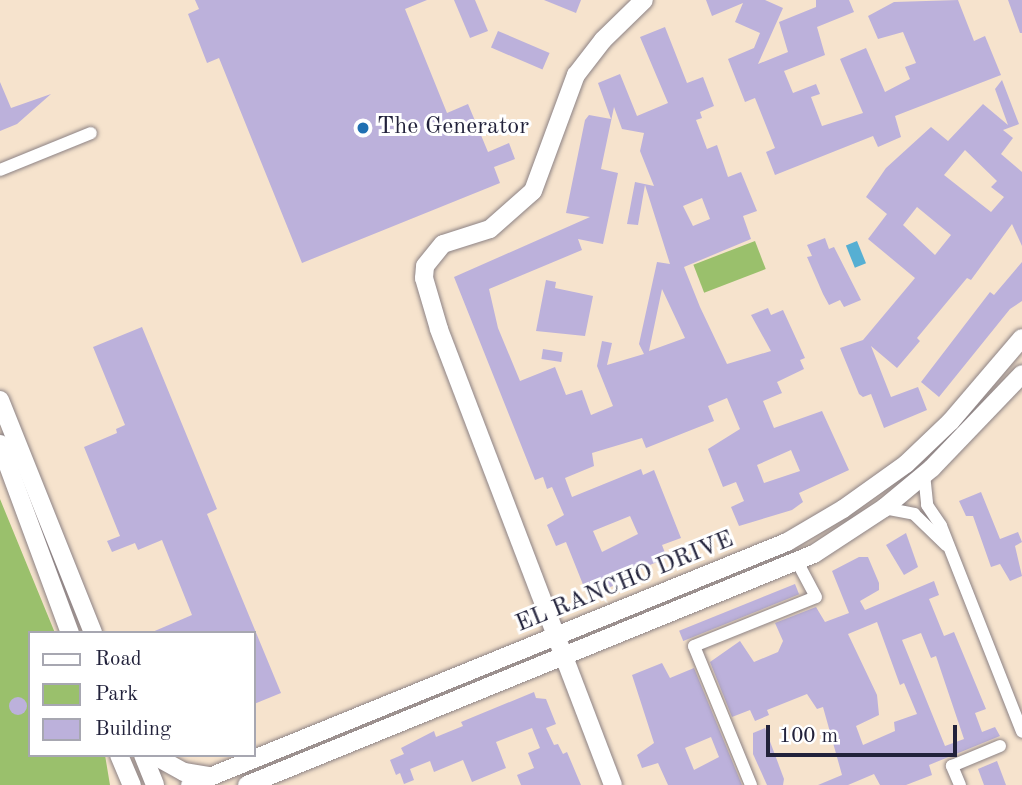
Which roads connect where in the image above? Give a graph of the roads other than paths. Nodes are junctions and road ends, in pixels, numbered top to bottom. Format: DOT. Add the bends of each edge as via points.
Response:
graph roads {
  1 [pos="645,0"];
  2 [pos="91,133"];
  3 [pos="0,170"];
  4 [pos="1022,338"];
  5 [pos="1022,374"];
  6 [pos="0,400"];
  7 [pos="0,444"];
  8 [pos="924,474"];
  9 [pos="889,479"];
  10 [pos="884,508"];
  11 [pos="855,528"];
  12 [pos="946,545"];
  13 [pos="798,563"];
  14 [pos="69,631"];
  15 [pos="92,631"];
  16 [pos="557,638"];
  17 [pos="564,658"];
  18 [pos="1022,732"];
  19 [pos="1000,746"];
  20 [pos="117,757"];
  21 [pos="118,757"];
  22 [pos="144,757"];
  23 [pos="157,757"];
  24 [pos="210,776"];
  25 [pos="118,785"];
  26 [pos="132,785"];
  27 [pos="155,785"];
  28 [pos="190,785"];
  29 [pos="247,785"];
  30 [pos="613,785"];
  31 [pos="751,785"];
  32 [pos="960,785"];
  1 -- 16 [label="main road" via="603,40 576,75 533,191 490,229 443,244 425,266 426,293"];
  2 -- 3 [label="street"];
  4 -- 9 [label="main road, EL RANCHO DRIVE" via="951,421"];
  5 -- 8 [label="main road, EL RANCHO DRIVE"];
  6 -- 15 [label="main road"];
  7 -- 14 [label="main road"];
  8 -- 10 [label="main road, EL RANCHO DRIVE"];
  8 -- 12 [label="street" via="927,505"];
  9 -- 11 [label="main road" via="886,492 860,516"];
  9 -- 16 [label="main road, EL RANCHO DRIVE" via="787,542"];
  10 -- 11 [label="main road, EL RANCHO DRIVE"];
  10 -- 12 [label="street" via="914,514"];
  11 -- 13 [label="main road, EL RANCHO DRIVE"];
  12 -- 18 [label="street"];
  13 -- 17 [label="main road, EL RANCHO DRIVE"];
  13 -- 31 [label="street" via="816,597 694,646"];
  16 -- 17 [label="main road"];
  16 -- 24 [label="main road, EL RANCHO DRIVE"];
  17 -- 29 [label="main road, EL RANCHO DRIVE"];
  17 -- 30 [label="main road"];
  19 -- 32 [label="street" via="953,766"];
  20 -- 25 [label="main road"];
  21 -- 26 [label="main road"];
  22 -- 27 [label="main road"];
  23 -- 24 [label="main road" via="184,772"];
  24 -- 28 [label="main road, EL RANCHO DRIVE"];
}
